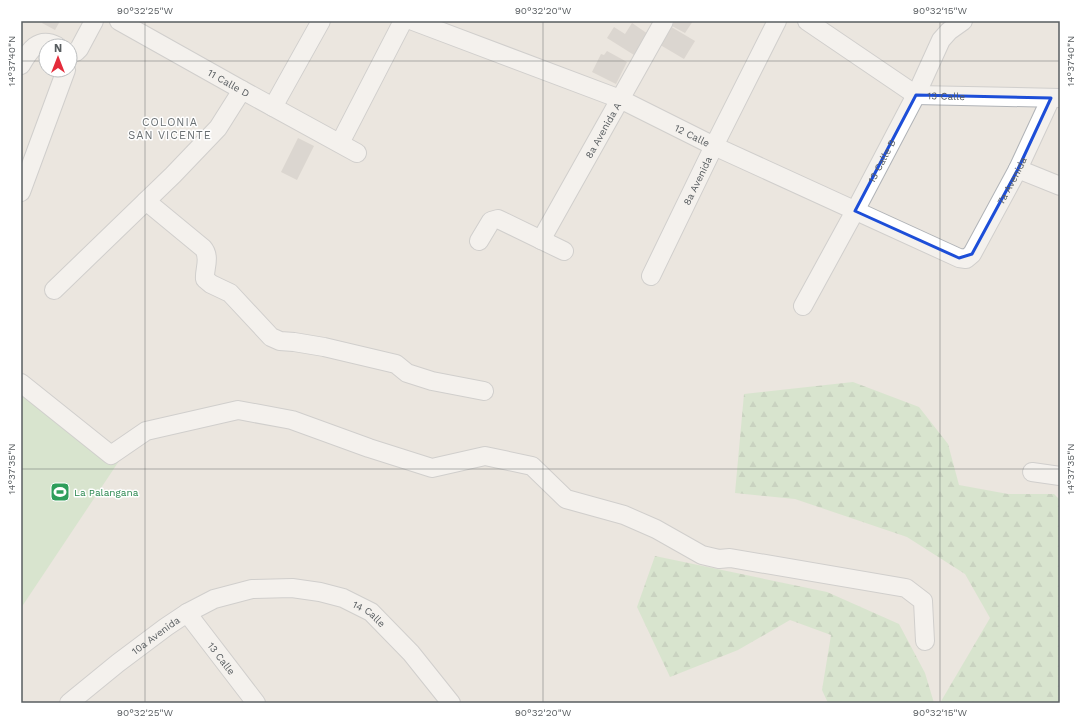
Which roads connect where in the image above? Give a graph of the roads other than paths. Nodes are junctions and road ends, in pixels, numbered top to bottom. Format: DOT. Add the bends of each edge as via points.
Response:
graph roads {
  1 [pos="94,21"];
  2 [pos="119,21"];
  3 [pos="320,21"];
  4 [pos="403,21"];
  5 [pos="413,21"];
  6 [pos="664,21"];
  7 [pos="777,21"];
  8 [pos="807,21"];
  9 [pos="963,21"];
  10 [pos="78,50"];
  11 [pos="38,51"];
  12 [pos="21,65"];
  13 [pos="63,78"];
  14 [pos="242,90"];
  15 [pos="916,95"];
  16 [pos="1055,98"];
  17 [pos="620,99"];
  18 [pos="273,107"];
  19 [pos="340,143"];
  20 [pos="714,146"];
  21 [pos="357,153"];
  22 [pos="1018,169"];
  23 [pos="1060,186"];
  24 [pos="21,192"];
  25 [pos="146,201"];
  26 [pos="855,211"];
  27 [pos="541,240"];
  28 [pos="479,242"];
  29 [pos="564,251"];
  30 [pos="966,258"];
  31 [pos="651,276"];
  32 [pos="54,290"];
  33 [pos="803,306"];
  34 [pos="21,384"];
  35 [pos="484,391"];
  36 [pos="1032,472"];
  37 [pos="1060,476"];
  38 [pos="252,589"];
  39 [pos="187,613"];
  40 [pos="925,641"];
  41 [pos="69,703"];
  42 [pos="256,703"];
  43 [pos="451,703"];
  1 -- 10 [label="street"];
  2 -- 14 [label="street, 11 Calle D"];
  3 -- 18 [label="street"];
  4 -- 19 [label="street"];
  5 -- 17 [label="street, 12 Calle"];
  6 -- 17 [label="street, 8a Avenida A"];
  7 -- 20 [label="street, 8a Avenida"];
  8 -- 15 [label="street, 13 Calle"];
  9 -- 15 [label="street, 13 Calle B" via="941,40"];
  11 -- 12 [label="street" via="29,51"];
  13 -- 24 [label="street"];
  14 -- 18 [label="street, 11 Calle D"];
  14 -- 25 [label="street" via="218,128"];
  15 -- 16 [label="street, 13 Calle"];
  15 -- 26 [label="street, 13 Calle B"];
  16 -- 22 [label="street, 7a Avenida"];
  17 -- 20 [label="street, 12 Calle"];
  17 -- 27 [label="street, 8a Avenida A"];
  18 -- 19 [label="street, 11 Calle D"];
  19 -- 21 [label="street, 11 Calle D"];
  20 -- 26 [label="street, 12 Calle"];
  20 -- 31 [label="street, 8a Avenida"];
  22 -- 23 [label="street"];
  22 -- 30 [label="street, 7a Avenida" via="972,254"];
  25 -- 32 [label="street"];
  25 -- 35 [label="street" via="206,252 206,279 230,294 271,337 280,341 324,347 396,364 407,373 432,381"];
  26 -- 30 [label="street, 12 Calle" via="959,258"];
  26 -- 33 [label="street, 13 Calle B"];
  27 -- 28 [label="street" via="498,219 491,222"];
  27 -- 29 [label="street"];
  34 -- 40 [label="street" via="111,455 146,431 238,410 292,420 432,468 485,456 532,466 566,498 624,515 656,529 702,555 906,588 923,601"];
  36 -- 37 [label="street"];
  38 -- 39 [label="street, 10a Avenida" via="214,599"];
  38 -- 43 [label="street, 14 Calle" via="292,588 320,592 343,598 370,612 411,653"];
  39 -- 41 [label="street, 10a Avenida" via="118,663"];
  39 -- 42 [label="street, 13 Calle"];
}
